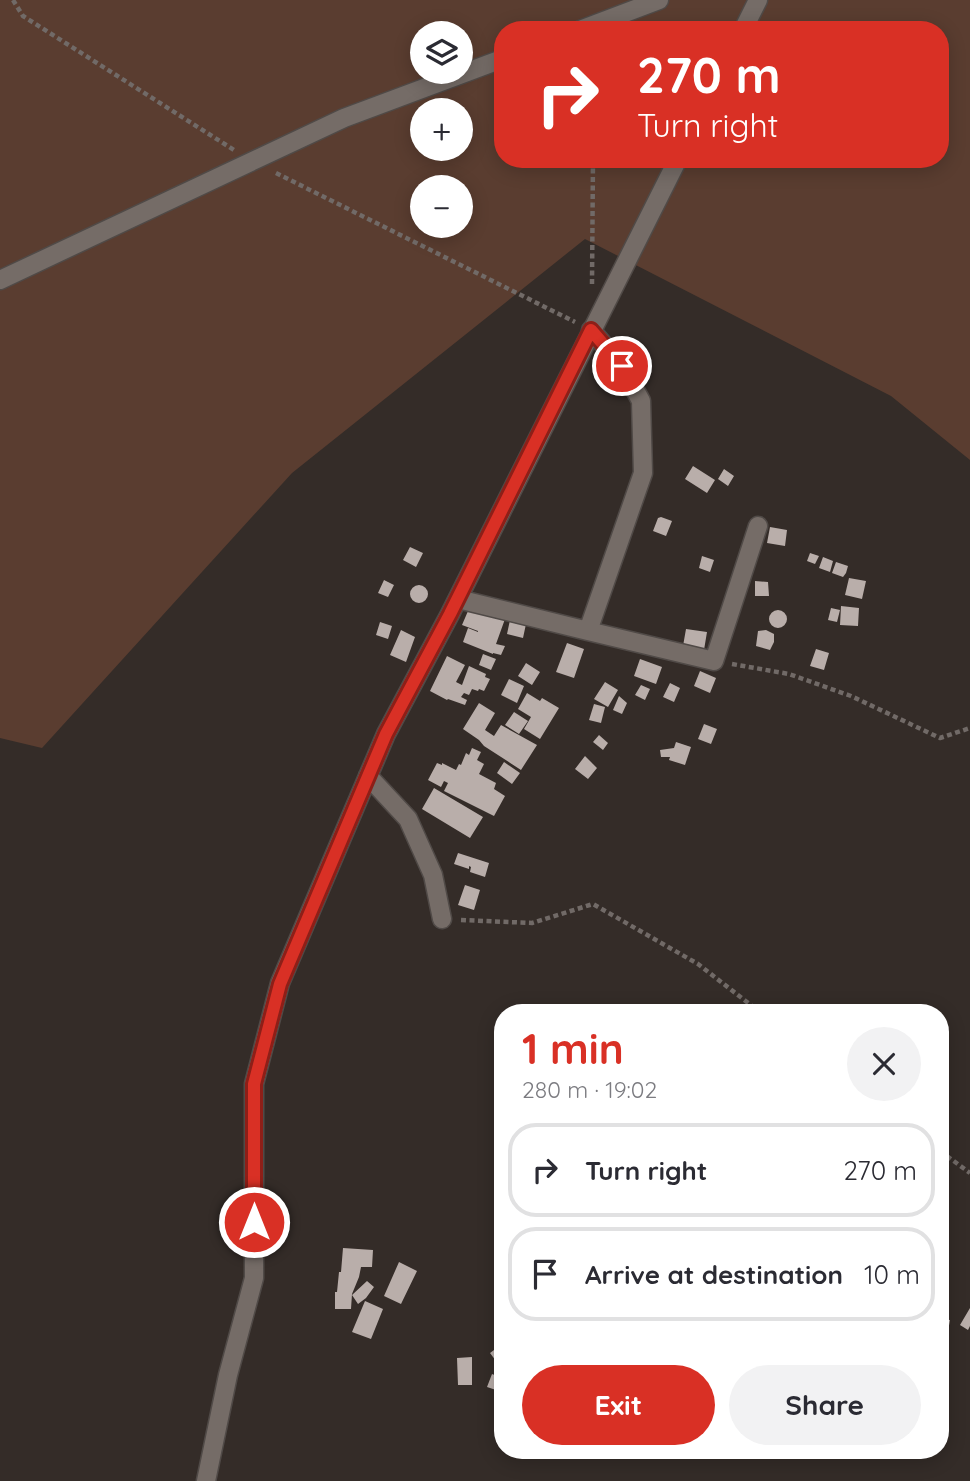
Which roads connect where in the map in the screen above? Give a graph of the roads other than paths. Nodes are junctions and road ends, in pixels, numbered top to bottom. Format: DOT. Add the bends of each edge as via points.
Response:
graph roads {
  1 [pos="659,0"];
  2 [pos="758,0"];
  3 [pos="604,21"];
  4 [pos="748,21"];
  5 [pos="494,62"];
  6 [pos="673,168"];
  7 [pos="0,280"];
  8 [pos="591,330"];
  9 [pos="758,526"];
  10 [pos="458,599"];
  11 [pos="588,631"];
  12 [pos="369,776"];
  13 [pos="442,919"];
  14 [pos="206,1481"];
  1 -- 3 [label="street"];
  2 -- 4 [label="street"];
  5 -- 7 [label="street" via="344,118"];
  6 -- 8 [label="street"];
  8 -- 10 [label="street"];
  8 -- 11 [label="street" via="622,366 641,401 643,473"];
  9 -- 11 [label="street" via="714,660"];
  10 -- 11 [label="street"];
  10 -- 12 [label="street" via="386,734"];
  12 -- 13 [label="street" via="408,819 433,875"];
  12 -- 14 [label="street" via="280,984 254,1084 254,1278"];
}
